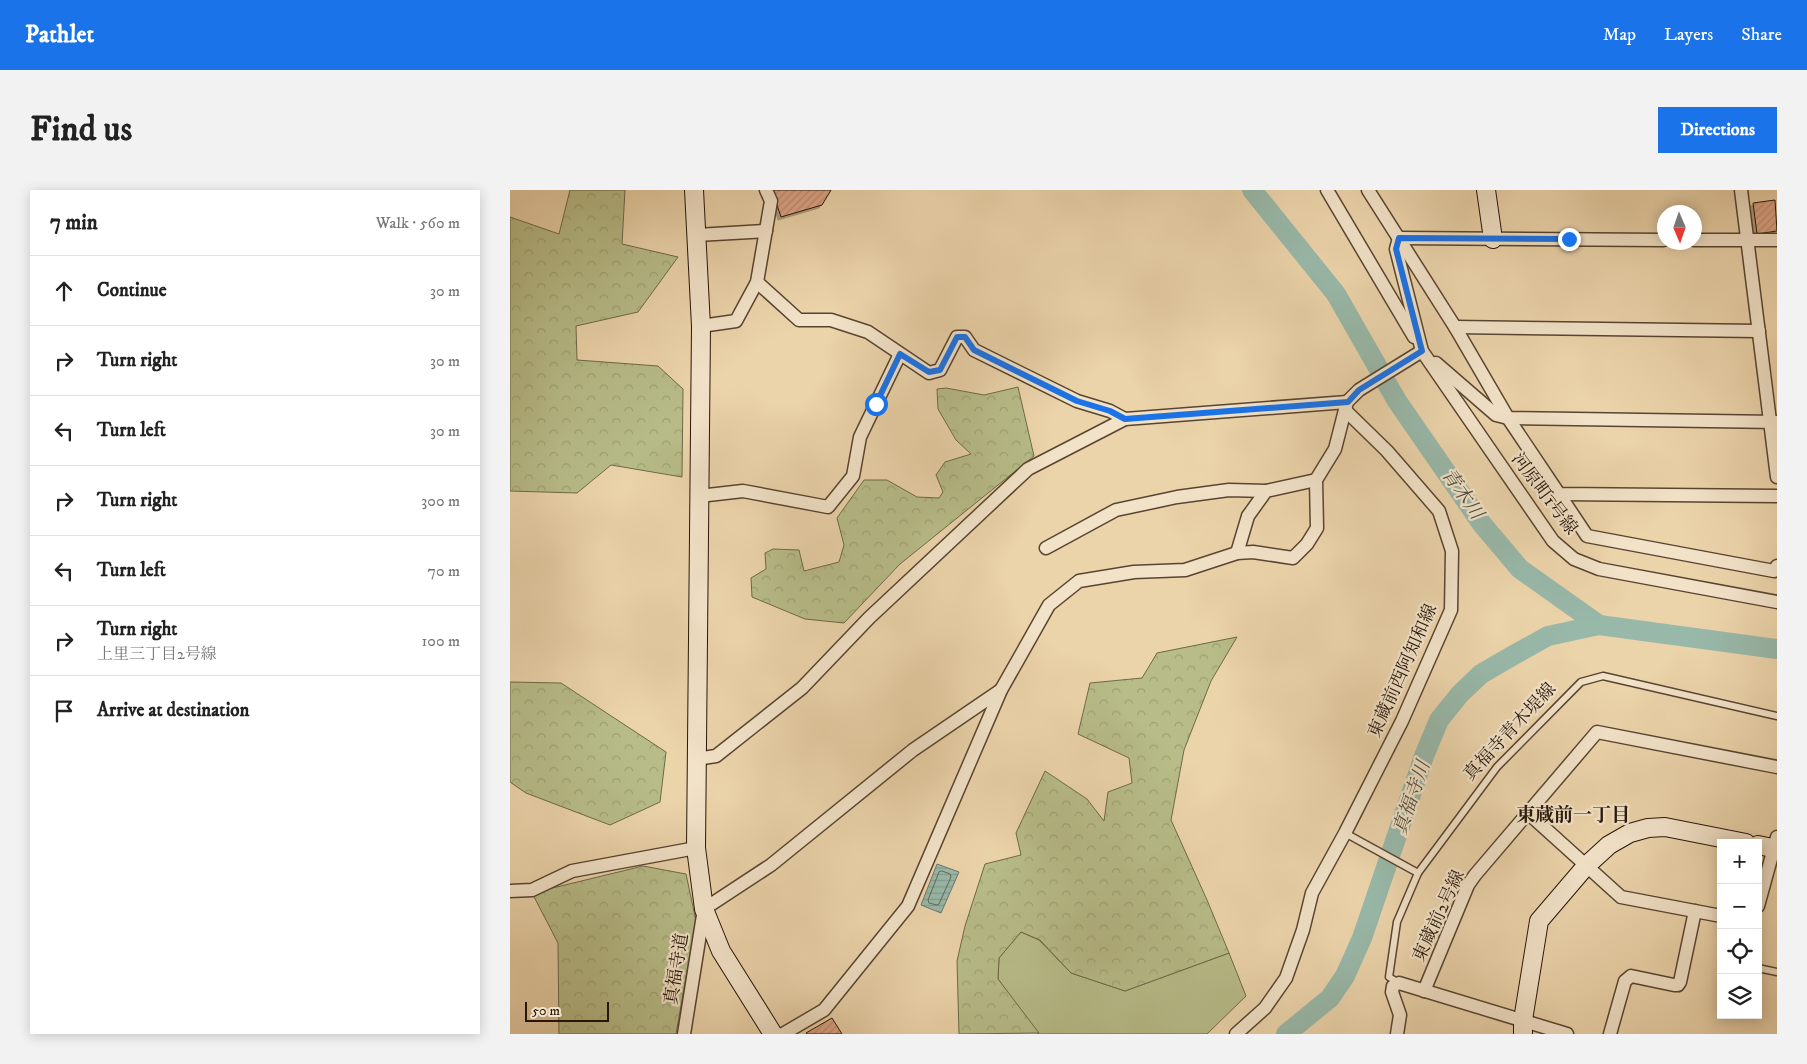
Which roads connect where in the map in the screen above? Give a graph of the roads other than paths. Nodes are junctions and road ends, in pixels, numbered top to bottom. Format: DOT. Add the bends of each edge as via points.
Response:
graph roads {
  1 [pos="694,190"];
  2 [pos="766,190"];
  3 [pos="1327,190"];
  4 [pos="1368,190"];
  5 [pos="1486,190"];
  6 [pos="1741,190"];
  7 [pos="766,231"];
  8 [pos="697,235"];
  9 [pos="1399,238"];
  10 [pos="1493,239"];
  11 [pos="1657,240"];
  12 [pos="1702,240"];
  13 [pos="1747,240"];
  14 [pos="1777,240"];
  15 [pos="757,282"];
  16 [pos="700,326"];
  17 [pos="1455,327"];
  18 [pos="1759,331"];
  19 [pos="1422,351"];
  20 [pos="900,354"];
  21 [pos="1346,406"];
  22 [pos="1508,418"];
  23 [pos="1125,419"];
  24 [pos="1774,422"];
  25 [pos="1777,477"];
  26 [pos="1316,480"];
  27 [pos="1266,491"];
  28 [pos="1559,494"];
  29 [pos="699,496"];
  30 [pos="1777,496"];
  31 [pos="1046,548"];
  32 [pos="1237,553"];
  33 [pos="1777,566"];
  34 [pos="1777,602"];
  35 [pos="1001,690"];
  36 [pos="1777,716"];
  37 [pos="696,759"];
  38 [pos="1777,767"];
  39 [pos="1528,813"];
  40 [pos="1345,833"];
  41 [pos="1727,839"];
  42 [pos="1772,845"];
  43 [pos="696,848"];
  44 [pos="1586,866"];
  45 [pos="1418,873"];
  46 [pos="1762,889"];
  47 [pos="510,892"];
  48 [pos="704,909"];
  49 [pos="1695,911"];
  50 [pos="1717,915"];
  51 [pos="1762,969"];
  52 [pos="1777,972"];
  53 [pos="1399,983"];
  54 [pos="1424,990"];
  55 [pos="1523,1027"];
  56 [pos="684,1034"];
  57 [pos="773,1034"];
  58 [pos="783,1034"];
  59 [pos="1236,1034"];
  60 [pos="1397,1034"];
  61 [pos="1567,1034"];
  62 [pos="1610,1034"];
  1 -- 8 [label="street"];
  2 -- 7 [label="street" via="771,201"];
  3 -- 19 [label="street"];
  4 -- 9 [label="street"];
  5 -- 10 [label="street"];
  6 -- 13 [label="street"];
  7 -- 8 [label="street"];
  7 -- 15 [label="street"];
  8 -- 16 [label="street"];
  9 -- 10 [label="street"];
  9 -- 17 [label="street"];
  9 -- 19 [label="street" via="1396,249"];
  10 -- 11 [label="street"];
  12 -- 13 [label="street"];
  13 -- 14 [label="street"];
  13 -- 18 [label="street"];
  15 -- 16 [label="street" via="736,321"];
  15 -- 20 [label="street" via="799,320 831,320 868,332"];
  16 -- 29 [label="street"];
  17 -- 18 [label="street"];
  17 -- 22 [label="street"];
  18 -- 24 [label="street"];
  19 -- 21 [label="street" via="1359,390"];
  19 -- 22 [label="street" via="1496,415"];
  19 -- 34 [label="street, 河原町1号線" via="1541,526 1574,558 1599,569"];
  20 -- 23 [label="street" via="929,372 940,370 957,337 965,337 974,350 1077,401"];
  20 -- 29 [label="street" via="860,437 853,476 828,507 743,491"];
  21 -- 23 [label="street"];
  21 -- 26 [label="street" via="1335,449"];
  21 -- 40 [label="street, 東蔵前西阿知和線" via="1439,511 1452,551 1451,610 1402,721"];
  22 -- 24 [label="street"];
  22 -- 28 [label="street"];
  23 -- 37 [label="street" via="1028,469 869,618 802,688 716,756"];
  24 -- 25 [label="street"];
  26 -- 27 [label="street"];
  26 -- 32 [label="street" via="1317,528 1293,558"];
  27 -- 31 [label="street" via="1229,490 1178,496 1116,510"];
  27 -- 32 [label="street" via="1248,516"];
  28 -- 30 [label="street"];
  28 -- 33 [label="street" via="1587,536 1774,571"];
  29 -- 37 [label="street"];
  32 -- 35 [label="street" via="1185,570 1134,572 1079,581 1049,605"];
  35 -- 48 [label="street" via="913,750 771,865"];
  35 -- 58 [label="street" via="908,906 824,1010"];
  36 -- 45 [label="lane, 真福寺青木堤線" via="1603,676 1581,682 1497,767"];
  37 -- 43 [label="street"];
  38 -- 39 [label="street, 東蔵前2号線" via="1597,732"];
  39 -- 44 [label="street"];
  39 -- 54 [label="street, 東蔵前2号線" via="1468,885"];
  40 -- 45 [label="lane"];
  40 -- 59 [label="street, 東蔵前西阿知和線" via="1312,893 1286,978 1265,1008"];
  41 -- 44 [label="street" via="1673,828 1648,828 1621,837"];
  42 -- 46 [label="street"];
  43 -- 47 [label="street" via="572,871 532,890"];
  43 -- 48 [label="street"];
  44 -- 49 [label="street" via="1621,896"];
  44 -- 55 [label="street" via="1539,921"];
  45 -- 53 [label="lane, 真福寺青木堤線" via="1397,922 1389,977"];
  48 -- 56 [label="street, 真福寺道"];
  48 -- 57 [label="street" via="721,951"];
  49 -- 50 [label="street"];
  49 -- 62 [label="street" via="1678,985 1628,978"];
  51 -- 52 [label="lane"];
  53 -- 54 [label="street"];
  53 -- 60 [label="street" via="1393,986 1392,992 1400,1016"];
  54 -- 55 [label="street"];
  55 -- 61 [label="street"];
}
